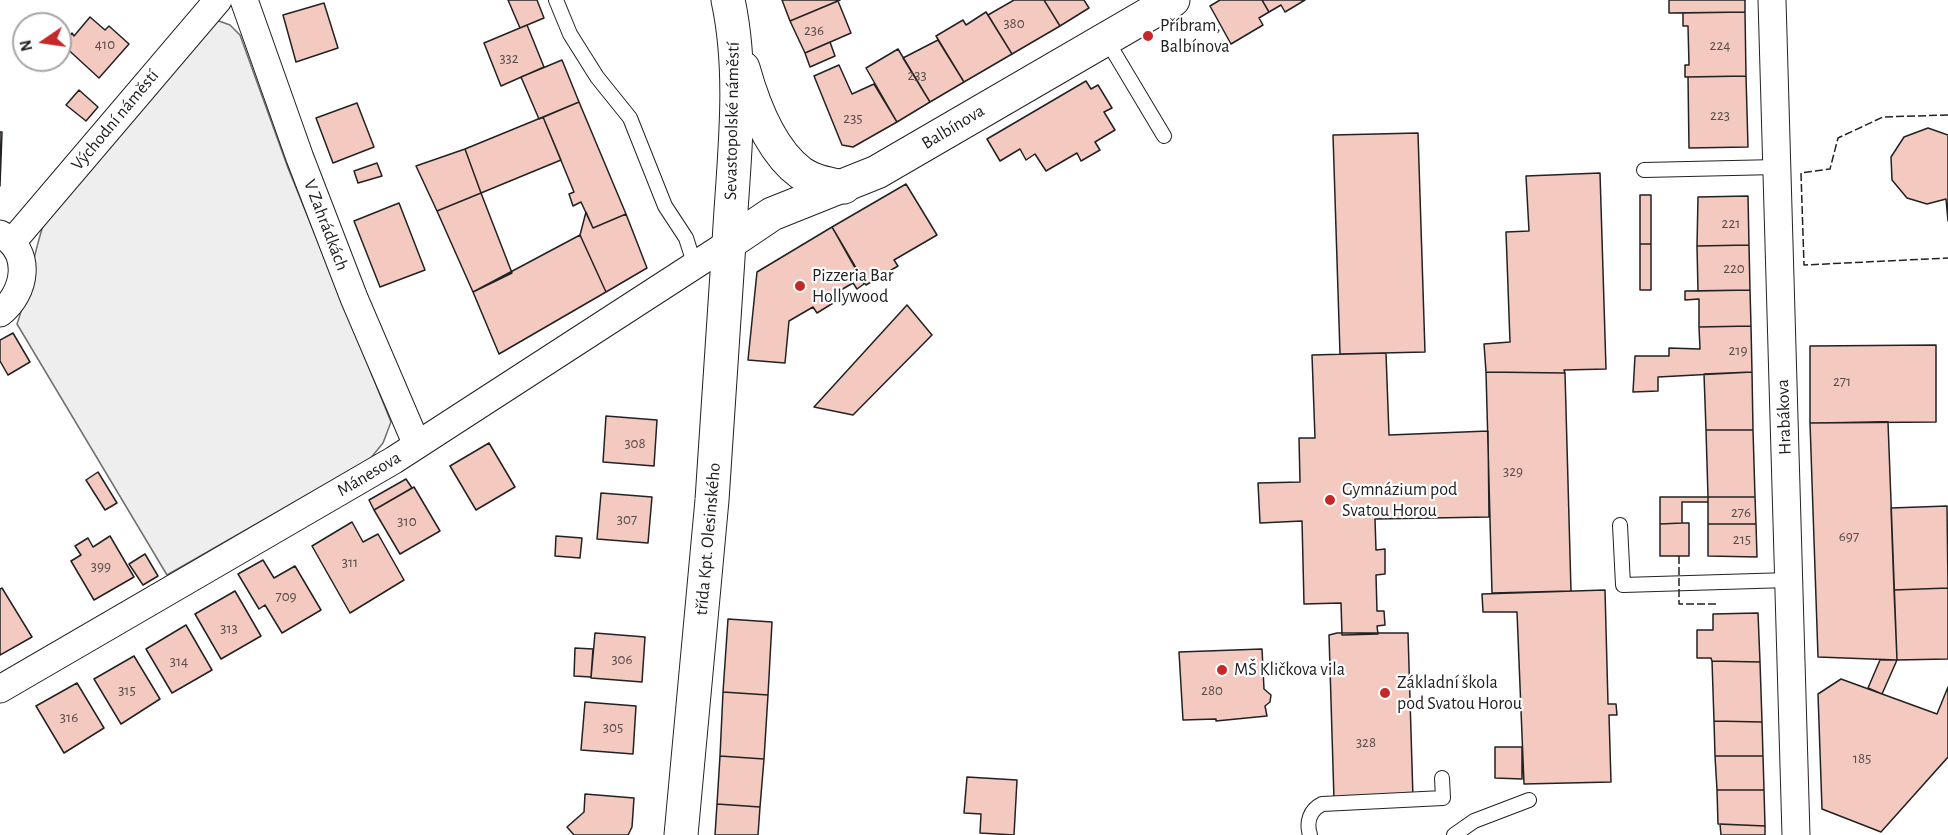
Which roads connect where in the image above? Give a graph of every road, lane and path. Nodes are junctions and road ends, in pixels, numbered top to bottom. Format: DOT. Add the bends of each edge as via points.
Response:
graph roads {
  1 [pos="218,0"];
  2 [pos="244,0"];
  3 [pos="556,0"];
  4 [pos="728,0"];
  5 [pos="1173,0"];
  6 [pos="1772,0"];
  7 [pos="1106,39"];
  8 [pos="735,41"];
  9 [pos="1164,136"];
  10 [pos="1777,167"];
  11 [pos="1644,170"];
  12 [pos="844,188"];
  13 [pos="6,237"];
  14 [pos="729,243"];
  15 [pos="695,266"];
  16 [pos="0,313"];
  17 [pos="417,446"];
  18 [pos="1620,525"];
  19 [pos="1789,580"];
  20 [pos="0,689"];
  21 [pos="1442,778"];
  22 [pos="1529,800"];
  23 [pos="681,835"];
  24 [pos="1310,835"];
  25 [pos="1454,835"];
  26 [pos="1796,835"];
  1 -- 13 [label="street, Východní náměstí"];
  2 -- 17 [label="street, V Zahrádkách" via="354,298"];
  3 -- 15 [label="lane" via="597,77 630,118 665,206 686,238"];
  4 -- 8 [label="main road, Sevastopolské náměstí"];
  5 -- 7 [label="main road, Balbínova"];
  6 -- 10 [label="street, Hrabákova"];
  7 -- 9 [label="lane"];
  7 -- 12 [label="main road, Balbínova"];
  8 -- 12 [label="main road" via="757,107 782,153 801,172"];
  8 -- 14 [label="main road, Sevastopolské náměstí"];
  10 -- 11 [label="lane"];
  10 -- 19 [label="street, Hrabákova"];
  12 -- 14 [label="main road, Balbínova" via="772,214"];
  13 -- 16 [label="street, Východní náměstí" via="21,258 22,281 12,304"];
  14 -- 15 [label="street, Mánesova"];
  14 -- 23 [label="main road, třída Kpt. Olesinského" via="712,500"];
  15 -- 17 [label="street, Mánesova"];
  17 -- 20 [label="street, Mánesova"];
  18 -- 19 [label="lane" via="1623,585"];
  19 -- 26 [label="street, Hrabákova"];
  21 -- 24 [label="lane" via="1443,798 1322,804 1309,818"];
  22 -- 25 [label="lane" via="1474,821"];
}
